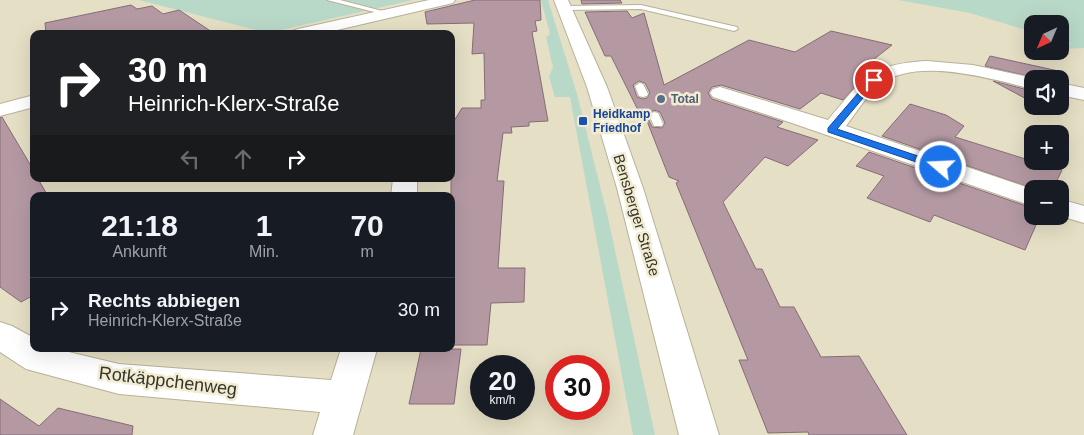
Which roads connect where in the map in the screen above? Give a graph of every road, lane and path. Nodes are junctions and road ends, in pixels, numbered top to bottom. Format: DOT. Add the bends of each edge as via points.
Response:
graph roads {
  1 [pos="331,0"];
  2 [pos="448,0"];
  3 [pos="562,4"];
  4 [pos="386,13"];
  5 [pos="734,29"];
  6 [pos="315,30"];
  7 [pos="1024,81"];
  8 [pos="1069,91"];
  9 [pos="720,93"];
  10 [pos="1084,94"];
  11 [pos="30,103"];
  12 [pos="0,110"];
  13 [pos="831,130"];
  14 [pos="1024,195"];
  15 [pos="1069,210"];
  16 [pos="1084,216"];
  17 [pos="0,334"];
  18 [pos="358,352"];
  19 [pos="345,398"];
  20 [pos="333,435"];
  21 [pos="699,435"];
  1 -- 4 [label="lane"];
  2 -- 4 [label="street"];
  3 -- 5 [label="lane" via="641,7"];
  3 -- 21 [label="street, Bensberger Straße" via="597,87 630,188"];
  4 -- 6 [label="street"];
  7 -- 13 [label="street" via="951,67 902,68 885,72 874,80"];
  8 -- 10 [label="street"];
  9 -- 13 [label="street"];
  11 -- 12 [label="street"];
  13 -- 14 [label="street"];
  15 -- 16 [label="street"];
  17 -- 19 [label="street, Rotkäppchenweg" via="39,359 119,379"];
  18 -- 19 [label="street"];
  19 -- 20 [label="street"];
}
